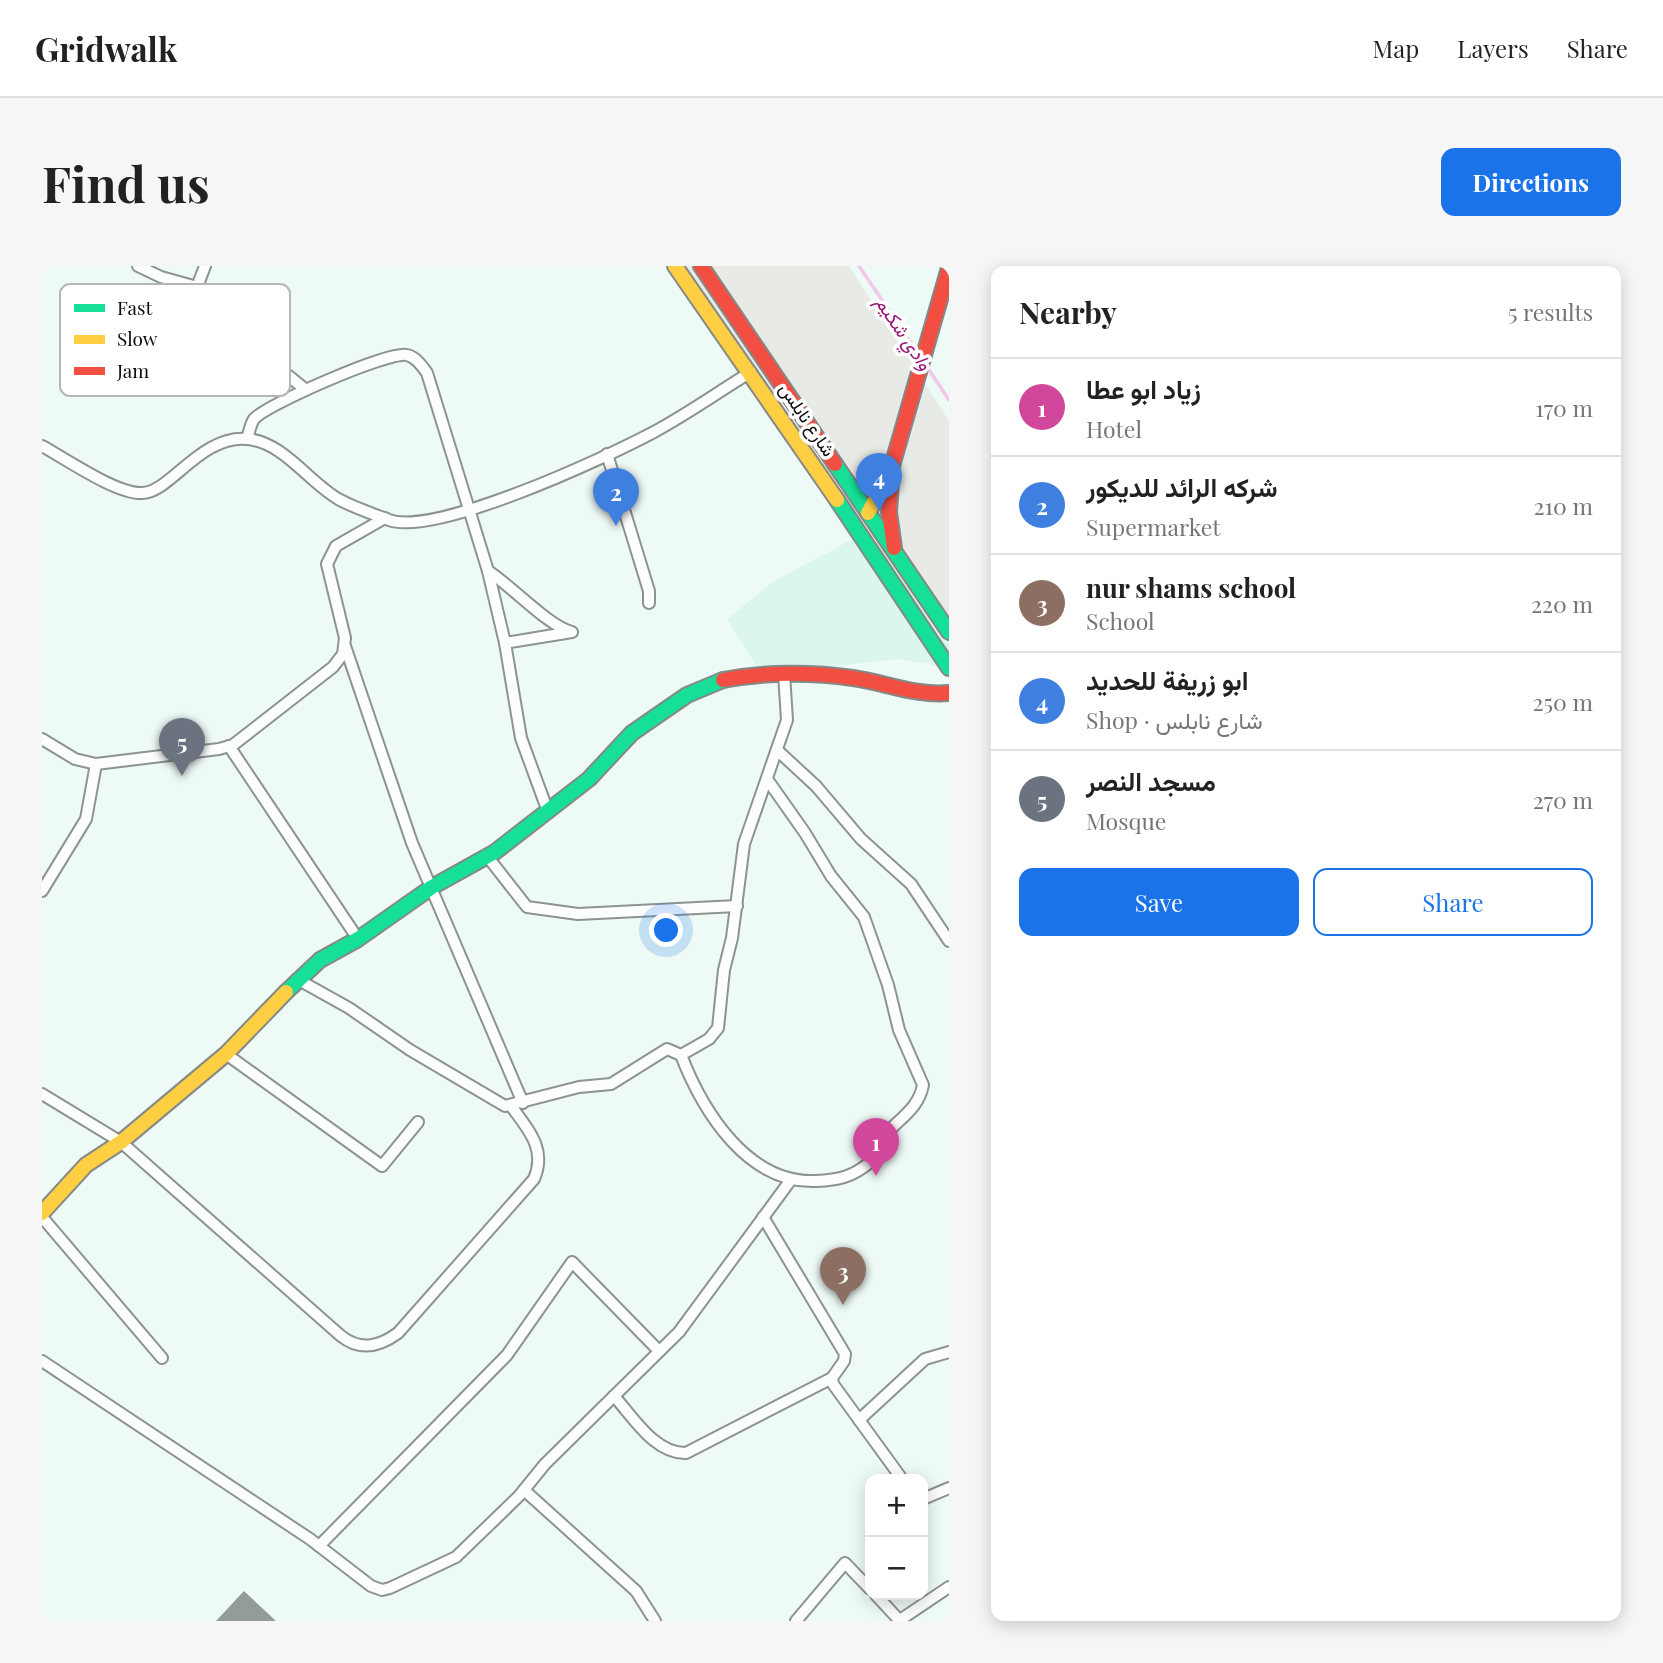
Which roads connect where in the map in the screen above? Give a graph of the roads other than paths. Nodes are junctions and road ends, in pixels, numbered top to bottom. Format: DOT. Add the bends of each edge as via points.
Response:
graph roads {
  1 [pos="138,266"];
  2 [pos="205,266"];
  3 [pos="675,266"];
  4 [pos="701,266"];
  5 [pos="949,268"];
  6 [pos="186,284"];
  7 [pos="198,284"];
  8 [pos="751,372"];
  9 [pos="290,377"];
  10 [pos="306,390"];
  11 [pos="247,439"];
  12 [pos="42,446"];
  13 [pos="607,454"];
  14 [pos="892,466"];
  15 [pos="470,512"];
  16 [pos="868,513"];
  17 [pos="385,518"];
  18 [pos="895,553"];
  19 [pos="488,571"];
  20 [pos="649,603"];
  21 [pos="949,632"];
  22 [pos="505,643"];
  23 [pos="345,646"];
  24 [pos="949,668"];
  25 [pos="784,674"];
  26 [pos="949,693"];
  27 [pos="42,739"];
  28 [pos="229,746"];
  29 [pos="776,750"];
  30 [pos="96,764"];
  31 [pos="767,779"];
  32 [pos="547,809"];
  33 [pos="487,856"];
  34 [pos="432,887"];
  35 [pos="42,891"];
  36 [pos="737,906"];
  37 [pos="358,939"];
  38 [pos="949,941"];
  39 [pos="297,979"];
  40 [pos="226,1054"];
  41 [pos="681,1055"];
  42 [pos="42,1094"];
  43 [pos="517,1104"];
  44 [pos="418,1122"];
  45 [pos="121,1143"];
  46 [pos="790,1181"];
  47 [pos="42,1215"];
  48 [pos="763,1217"];
  49 [pos="659,1351"];
  50 [pos="949,1352"];
  51 [pos="162,1358"];
  52 [pos="42,1361"];
  53 [pos="832,1378"];
  54 [pos="614,1396"];
  55 [pos="859,1420"];
  56 [pos="898,1474"];
  57 [pos="949,1488"];
  58 [pos="524,1490"];
  59 [pos="928,1497"];
  60 [pos="319,1546"];
  61 [pos="865,1584"];
  62 [pos="949,1587"];
  63 [pos="881,1600"];
  64 [pos="655,1621"];
  65 [pos="796,1621"];
  66 [pos="900,1621"];
  1 -- 6 [label="street"];
  2 -- 7 [label="street"];
  3 -- 8 [label="street, شارع نابلس"];
  4 -- 16 [label="street, شارع نابلس"];
  5 -- 14 [label="street"];
  8 -- 13 [label="street" via="652,433"];
  8 -- 24 [label="street, شارع نابلس"];
  9 -- 10 [label="street"];
  10 -- 11 [label="street" via="265,410 254,420"];
  10 -- 15 [label="street" via="397,356 408,355 420,363"];
  11 -- 12 [label="street" via="200,453 156,490 144,494 122,489"];
  11 -- 17 [label="street" via="283,455 340,500"];
  13 -- 15 [label="street"];
  13 -- 20 [label="street"];
  14 -- 16 [label="street"];
  14 -- 18 [label="street" via="889,512"];
  15 -- 17 [label="street" via="411,524"];
  15 -- 19 [label="street"];
  16 -- 18 [label="street, شارع نابلس"];
  17 -- 23 [label="street" via="336,546 327,564"];
  18 -- 21 [label="street, شارع نابلس"];
  19 -- 22 [label="street"];
  19 -- 22 [label="street" via="512,586 558,629 572,632"];
  22 -- 32 [label="street" via="521,738"];
  23 -- 28 [label="street" via="333,667"];
  23 -- 34 [label="street" via="412,843"];
  25 -- 26 [label="street" via="853,678 925,695"];
  25 -- 29 [label="street" via="787,720"];
  25 -- 32 [label="street" via="723,680 687,695 632,733 589,779"];
  27 -- 30 [label="street" via="75,759"];
  28 -- 30 [label="street"];
  28 -- 37 [label="street"];
  29 -- 31 [label="street"];
  29 -- 38 [label="street" via="911,884"];
  30 -- 35 [label="street" via="86,819"];
  31 -- 36 [label="street" via="744,844"];
  31 -- 46 [label="street" via="831,876 864,916 899,1030 923,1085 913,1109 885,1135 872,1160 858,1171 842,1179"];
  32 -- 33 [label="street"];
  33 -- 34 [label="street"];
  33 -- 36 [label="street" via="527,907 578,914"];
  34 -- 37 [label="street"];
  34 -- 43 [label="street"];
  36 -- 41 [label="street" via="718,1028 709,1039"];
  37 -- 39 [label="street"];
  39 -- 40 [label="street"];
  39 -- 43 [label="street" via="499,1104"];
  40 -- 44 [label="street" via="382,1166"];
  40 -- 45 [label="street"];
  41 -- 43 [label="street" via="667,1049 617,1082"];
  41 -- 46 [label="street" via="702,1101 725,1132 765,1170"];
  42 -- 45 [label="street"];
  43 -- 45 [label="street" via="538,1148 534,1179 398,1333 369,1346 341,1336"];
  45 -- 47 [label="street" via="86,1165"];
  46 -- 48 [label="street"];
  47 -- 51 [label="street"];
  48 -- 49 [label="street" via="693,1313"];
  48 -- 53 [label="street" via="845,1354"];
  49 -- 54 [label="street"];
  49 -- 60 [label="street" via="572,1262 507,1355"];
  50 -- 55 [label="street" via="925,1359"];
  52 -- 60 [label="street"];
  53 -- 54 [label="street" via="686,1453 658,1444"];
  53 -- 55 [label="street"];
  54 -- 58 [label="street"];
  55 -- 56 [label="street"];
  57 -- 59 [label="street"];
  58 -- 60 [label="street" via="456,1557 390,1588 371,1586"];
  58 -- 64 [label="street" via="636,1591"];
  61 -- 65 [label="street" via="845,1563"];
  62 -- 66 [label="street"];
  63 -- 66 [label="street"];
}
